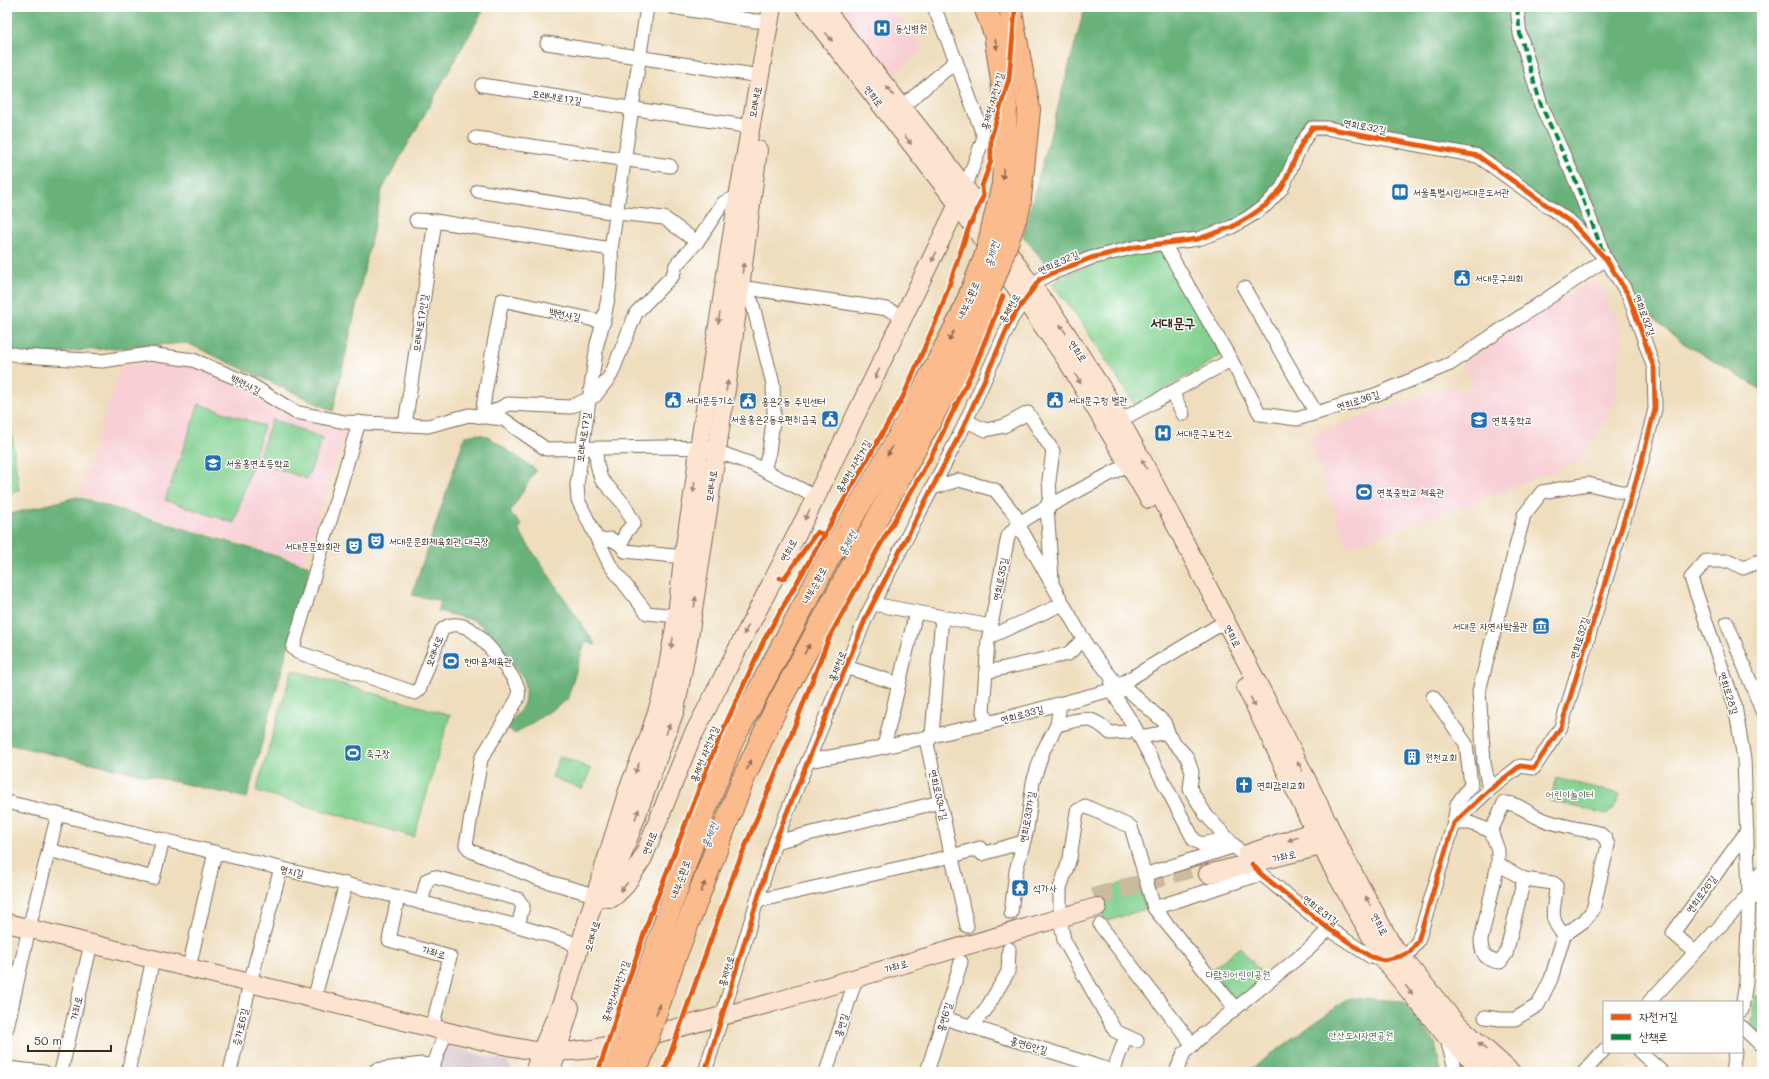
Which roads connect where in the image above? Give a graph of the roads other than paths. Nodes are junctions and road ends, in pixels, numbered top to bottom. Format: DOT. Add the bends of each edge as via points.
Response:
graph roads {
  1 [pos="647,7"];
  2 [pos="673,7"];
  3 [pos="785,7"];
  4 [pos="805,7"];
  5 [pos="934,7"];
  6 [pos="985,7"];
  7 [pos="1010,7"];
  8 [pos="1517,7"];
  9 [pos="825,8"];
  10 [pos="770,14"];
  11 [pos="547,43"];
  12 [pos="640,57"];
  13 [pos="956,61"];
  14 [pos="760,76"];
  15 [pos="482,85"];
  16 [pos="902,107"];
  17 [pos="632,109"];
  18 [pos="751,127"];
  19 [pos="476,138"];
  20 [pos="625,159"];
  21 [pos="670,166"];
  22 [pos="478,191"];
  23 [pos="745,193"];
  24 [pos="966,198"];
  25 [pos="617,213"];
  26 [pos="416,220"];
  27 [pos="434,221"];
  28 [pos="697,242"];
  29 [pos="1164,244"];
  30 [pos="611,249"];
  31 [pos="1606,259"];
  32 [pos="740,287"];
  33 [pos="1024,287"];
  34 [pos="1244,288"];
  35 [pos="905,317"];
  36 [pos="604,322"];
  37 [pos="7,353"];
  38 [pos="1231,360"];
  39 [pos="1172,392"];
  40 [pos="589,398"];
  41 [pos="1183,414"];
  42 [pos="1316,414"];
  43 [pos="482,417"];
  44 [pos="1121,420"];
  45 [pos="966,421"];
  46 [pos="359,422"];
  47 [pos="405,425"];
  48 [pos="698,448"];
  49 [pos="596,449"];
  50 [pos="581,450"];
  51 [pos="716,452"];
  52 [pos="1129,464"];
  53 [pos="764,470"];
  54 [pos="932,488"];
  55 [pos="1631,494"];
  56 [pos="816,497"];
  57 [pos="1047,507"];
  58 [pos="1018,524"];
  59 [pos="598,541"];
  60 [pos="621,545"];
  61 [pos="683,558"];
  62 [pos="1762,560"];
  63 [pos="1052,584"];
  64 [pos="873,604"];
  65 [pos="1063,604"];
  66 [pos="916,612"];
  67 [pos="677,616"];
  68 [pos="942,617"];
  69 [pos="1727,623"];
  70 [pos="1216,627"];
  71 [pos="990,632"];
  72 [pos="1084,639"];
  73 [pos="846,667"];
  74 [pos="986,672"];
  75 [pos="899,684"];
  76 [pos="1111,690"];
  77 [pos="1433,697"];
  78 [pos="1060,704"];
  79 [pos="1762,711"];
  80 [pos="988,723"];
  81 [pos="1057,725"];
  82 [pos="1137,732"];
  83 [pos="1168,732"];
  84 [pos="932,735"];
  85 [pos="884,747"];
  86 [pos="808,761"];
  87 [pos="1489,790"];
  88 [pos="7,802"];
  89 [pos="940,802"];
  90 [pos="58,814"];
  91 [pos="1454,823"];
  92 [pos="1491,831"];
  93 [pos="1746,832"];
  94 [pos="1327,837"];
  95 [pos="163,840"];
  96 [pos="775,842"];
  97 [pos="1023,842"];
  98 [pos="624,849"];
  99 [pos="49,850"];
  100 [pos="215,852"];
  101 [pos="952,856"];
  102 [pos="1244,856"];
  103 [pos="643,858"];
  104 [pos="1498,864"];
  105 [pos="281,868"];
  106 [pos="1208,869"];
  107 [pos="1762,871"];
  108 [pos="1144,875"];
  109 [pos="1524,879"];
  110 [pos="346,884"];
  111 [pos="1748,895"];
  112 [pos="398,897"];
  113 [pos="599,897"];
  114 [pos="1762,899"];
  115 [pos="757,901"];
  116 [pos="1096,902"];
  117 [pos="421,903"];
  118 [pos="1154,908"];
  119 [pos="1011,913"];
  120 [pos="1060,913"];
  121 [pos="7,923"];
  122 [pos="1100,925"];
  123 [pos="518,926"];
  124 [pos="967,926"];
  125 [pos="29,928"];
  126 [pos="1329,929"];
  127 [pos="1564,935"];
  128 [pos="91,944"];
  129 [pos="579,949"];
  130 [pos="1009,949"];
  131 [pos="1695,952"];
  132 [pos="1393,958"];
  133 [pos="153,959"];
  134 [pos="961,962"];
  135 [pos="189,968"];
  136 [pos="856,978"];
  137 [pos="250,983"];
  138 [pos="314,998"];
  139 [pos="1650,1001"];
  140 [pos="1743,1003"];
  141 [pos="1235,1008"];
  142 [pos="721,1016"];
  143 [pos="1485,1017"];
  144 [pos="944,1018"];
  145 [pos="970,1026"];
  146 [pos="7,1028"];
  147 [pos="1743,1028"];
  148 [pos="439,1029"];
  149 [pos="1446,1036"];
  150 [pos="1193,1044"];
  151 [pos="1762,1046"];
  152 [pos="1603,1051"];
  153 [pos="549,1052"];
  154 [pos="1641,1053"];
  155 [pos="1735,1053"];
  156 [pos="7,1068"];
  157 [pos="432,1069"];
  158 [pos="44,1072"];
  159 [pos="61,1072"];
  160 [pos="128,1072"];
  161 [pos="230,1072"];
  162 [pos="376,1072"];
  163 [pos="534,1072"];
  164 [pos="550,1072"];
  165 [pos="613,1072"];
  166 [pos="636,1072"];
  167 [pos="705,1072"];
  168 [pos="826,1072"];
  169 [pos="927,1072"];
  170 [pos="1113,1072"];
  171 [pos="1176,1072"];
  172 [pos="1456,1072"];
  173 [pos="1485,1072"];
  174 [pos="1511,1072"];
  175 [pos="1584,1072"];
  176 [pos="1662,1072"];
  177 [pos="1732,1072"];
  1 -- 12 [label="street, 모래내로17길"];
  2 -- 10 [label="street" via="755,21"];
  3 -- 23 [label="main road, 모래내로"];
  4 -- 24 [label="main road, 연희로, one-way"];
  5 -- 13 [label="street, 연희로"];
  6 -- 165 [label="highway, 내부순환로, one-way, bridge" via="995,34 1006,108 1003,184 986,255 961,317 898,438 827,561 731,743 696,833"];
  166 -- 7 [label="highway, 내부순환로, one-way, bridge" via="673,962 744,777 777,706 960,365 1019,208 1028,110"];
  8 -- 31 [label="street" via="1520,34 1542,105"];
  16 -- 9 [label="main road, 연희로, one-way"];
  10 -- 14 [label="main road, 모래내로"];
  11 -- 12 [label="street"];
  12 -- 14 [label="street"];
  12 -- 17 [label="street, 모래내로17길"];
  13 -- 16 [label="street"];
  13 -- 24 [label="street, 연희로" via="984,137"];
  14 -- 18 [label="main road, 모래내로"];
  15 -- 17 [label="street, 모래내로17길"];
  16 -- 24 [label="main road, 연희로"];
  17 -- 18 [label="street, 모래내로17길"];
  17 -- 20 [label="street, 모래내로17길"];
  18 -- 23 [label="main road, 모래내로"];
  19 -- 20 [label="street"];
  20 -- 21 [label="street"];
  20 -- 25 [label="street, 모래내로17길"];
  22 -- 25 [label="street"];
  23 -- 28 [label="street" via="723,203"];
  32 -- 23 [label="main road, 모래내로, one-way"];
  23 -- 48 [label="main road, 모래내로, one-way"];
  24 -- 33 [label="main road, 연희로, bridge"];
  24 -- 33 [label="main road, 연희로, bridge" via="971,223"];
  24 -- 35 [label="main road, 연희로, one-way"];
  25 -- 28 [label="street" via="664,218"];
  25 -- 30 [label="street, 모래내로17길"];
  26 -- 27 [label="street"];
  27 -- 30 [label="street"];
  27 -- 47 [label="street, 모래내로17안길"];
  28 -- 40 [label="street" via="676,265 673,275 636,313 611,375 595,396"];
  29 -- 31 [label="street, 연희로32길" via="1213,235 1232,227 1266,205 1282,188 1312,128 1326,128 1478,156 1573,224"];
  29 -- 33 [label="street, 연희로32길" via="1136,247 1091,258"];
  29 -- 38 [label="street"];
  30 -- 36 [label="street, 모래내로17길" via="612,262"];
  31 -- 42 [label="street, 연희로36길" via="1450,364 1375,395"];
  31 -- 55 [label="street, 연희로32길" via="1629,296 1654,368 1656,410"];
  32 -- 35 [label="street" via="887,309"];
  51 -- 32 [label="main road, 모래내로, one-way"];
  32 -- 53 [label="street" via="752,302 773,384 774,413"];
  44 -- 33 [label="main road, 연희로, one-way" via="1053,314"];
  33 -- 45 [label="street, 홍제천로"];
  33 -- 52 [label="main road, 연희로, one-way"];
  34 -- 42 [label="street"];
  35 -- 56 [label="main road, 연희로, one-way"];
  36 -- 40 [label="street, 모래내로17길" via="597,344"];
  36 -- 43 [label="street, 백련사길" via="502,300"];
  37 -- 46 [label="street, 백련사길" via="102,361 149,354 193,360 248,383 295,412 345,422"];
  38 -- 39 [label="street"];
  38 -- 42 [label="street, 연희로36길" via="1260,414 1297,419"];
  39 -- 41 [label="street"];
  39 -- 44 [label="street"];
  40 -- 43 [label="street" via="570,406 508,404"];
  40 -- 50 [label="street, 모래내로17길"];
  43 -- 47 [label="street, 백련사길" via="469,415 428,426"];
  43 -- 50 [label="street, 백련사길" via="503,419 546,449"];
  94 -- 44 [label="main road, 연희로, one-way" via="1289,744"];
  45 -- 54 [label="street, 홍제천로"];
  45 -- 57 [label="street" via="986,430 1004,426 1028,413 1053,451"];
  46 -- 47 [label="street, 백련사길"];
  46 -- 113 [label="street, 모래내로" via="293,648 297,652 415,693 419,690 442,630 455,625 470,628 502,664 519,692 517,700 481,759 466,845 471,851 539,879"];
  48 -- 49 [label="street, 백련사길"];
  48 -- 51 [label="street"];
  48 -- 61 [label="main road, 모래내로, one-way"];
  49 -- 50 [label="street, 백련사길"];
  49 -- 60 [label="street" via="601,480 623,503 634,523 626,532"];
  50 -- 59 [label="street, 모래내로17길" via="578,500"];
  51 -- 53 [label="street"];
  98 -- 51 [label="main road, 모래내로, one-way" via="675,710 690,637"];
  52 -- 57 [label="street, 연희로35길"];
  52 -- 70 [label="main road, 연희로"];
  53 -- 56 [label="street"];
  54 -- 58 [label="street" via="958,480 995,490 1015,515"];
  54 -- 64 [label="street, 홍제천로"];
  55 -- 87 [label="street, 연희로32길" via="1561,727 1534,768 1520,766"];
  55 -- 87 [label="street" via="1588,484 1542,492 1524,515 1480,691 1484,762"];
  56 -- 103 [label="main road, 연희로, one-way" via="691,739"];
  57 -- 58 [label="street, 연희로35길"];
  57 -- 63 [label="street"];
  58 -- 63 [label="street"];
  58 -- 71 [label="street, 연희로35길" via="1008,536"];
  59 -- 60 [label="street" via="611,538"];
  59 -- 67 [label="street, 모래내로17길" via="610,566 646,613"];
  60 -- 61 [label="street" via="625,551"];
  61 -- 67 [label="main road, 모래내로"];
  62 -- 93 [label="street, 연희로28길" via="1743,568 1730,561 1706,561 1691,578 1735,706 1744,758"];
  63 -- 65 [label="street"];
  64 -- 66 [label="street"];
  64 -- 73 [label="street, 홍제천로"];
  65 -- 71 [label="street"];
  65 -- 72 [label="street"];
  66 -- 68 [label="street"];
  66 -- 75 [label="street"];
  67 -- 113 [label="main road, 모래내로, one-way" via="663,692 648,740 629,787"];
  68 -- 71 [label="street"];
  68 -- 84 [label="street"];
  69 -- 79 [label="street"];
  70 -- 76 [label="street, 연희로33길"];
  70 -- 94 [label="main road, 연희로, one-way"];
  71 -- 74 [label="street, 연희로35길"];
  72 -- 74 [label="street" via="1068,654"];
  72 -- 76 [label="street" via="1112,678"];
  73 -- 75 [label="street, 홍제천로"];
  73 -- 86 [label="street, 홍제천로"];
  74 -- 80 [label="street, 연희로35길" via="983,712"];
  75 -- 85 [label="street"];
  76 -- 78 [label="street, 연희로33길"];
  76 -- 82 [label="street"];
  76 -- 83 [label="street, 연희로33길" via="1128,690 1164,722"];
  77 -- 91 [label="street" via="1466,744 1471,785 1457,804"];
  78 -- 80 [label="street, 연희로33길"];
  78 -- 81 [label="street, 연희로33가길"];
  80 -- 84 [label="street, 연희로33길"];
  81 -- 82 [label="street" via="1084,718 1100,722 1110,733"];
  81 -- 97 [label="street, 연희로33가길" via="1033,782"];
  82 -- 83 [label="street"];
  82 -- 102 [label="street" via="1194,840"];
  83 -- 102 [label="street, 연희로33길" via="1170,738 1187,757 1192,772 1190,789 1206,815"];
  84 -- 85 [label="street, 연희로33길"];
  84 -- 89 [label="street, 연희로33나길" via="927,744"];
  85 -- 86 [label="street, 연희로33길"];
  86 -- 96 [label="street, 홍제천로"];
  87 -- 91 [label="street, 연희로32길"];
  88 -- 90 [label="street, 명지길"];
  89 -- 96 [label="street"];
  89 -- 101 [label="street, 연희로33나길"];
  90 -- 95 [label="street, 명지길"];
  90 -- 99 [label="street"];
  91 -- 92 [label="street" via="1470,823"];
  91 -- 132 [label="street, 연희로32길" via="1418,941 1410,952"];
  92 -- 104 [label="street" via="1498,850"];
  92 -- 127 [label="street" via="1501,807 1507,803 1541,819 1599,833 1605,838 1608,845 1593,910 1584,921"];
  93 -- 111 [label="street, 연희로28길"];
  93 -- 131 [label="street, 연희로26길" via="1672,933"];
  94 -- 102 [label="main road, 가좌로"];
  94 -- 132 [label="main road, 연희로" via="1348,898"];
  95 -- 99 [label="street" via="153,878"];
  95 -- 100 [label="street, 명지길"];
  96 -- 115 [label="street, 홍제천로"];
  97 -- 101 [label="street" via="982,854 980,848"];
  97 -- 119 [label="street, 연희로33가길" via="1016,871"];
  98 -- 103 [label="main road" via="629,861 635,862"];
  98 -- 113 [label="main road, 모래내로"];
  99 -- 125 [label="street"];
  100 -- 105 [label="street, 명지길"];
  100 -- 135 [label="street"];
  101 -- 115 [label="street"];
  101 -- 124 [label="street, 연희로33나길"];
  102 -- 106 [label="main road, 가좌로"];
  102 -- 108 [label="street"];
  102 -- 118 [label="street"];
  102 -- 126 [label="street, 연희로31길"];
  103 -- 113 [label="main road, 연희로, one-way" via="617,894 612,898"];
  104 -- 109 [label="street"];
  104 -- 109 [label="street" via="1481,940 1484,956 1491,961 1500,962 1506,954"];
  105 -- 110 [label="street, 명지길"];
  105 -- 137 [label="street"];
  107 -- 111 [label="street"];
  108 -- 118 [label="street" via="1151,890"];
  108 -- 120 [label="street" via="1131,827 1085,806 1077,811 1070,858 1060,888"];
  109 -- 127 [label="street" via="1553,882 1556,885 1552,918"];
  110 -- 112 [label="street, 명지길"];
  110 -- 138 [label="street"];
  111 -- 114 [label="street"];
  111 -- 131 [label="street"];
  111 -- 140 [label="street, 연희로28길"];
  112 -- 117 [label="street, 명지길"];
  112 -- 148 [label="street, 가좌로" via="390,940 450,957"];
  113 -- 129 [label="main road, 모래내로"];
  113 -- 153 [label="main road, 모래내로"];
  115 -- 142 [label="street, 홍제천로"];
  116 -- 120 [label="main road, 가좌로"];
  117 -- 123 [label="street, 명지길"];
  117 -- 123 [label="street" via="427,880 434,877 518,899 523,906"];
  118 -- 141 [label="street"];
  120 -- 136 [label="main road, 가좌로"];
  120 -- 142 [label="main road" via="740,1002"];
  120 -- 170 [label="street" via="1064,940 1115,1031 1132,1039"];
  121 -- 125 [label="main road"];
  122 -- 150 [label="street"];
  123 -- 129 [label="street, 명지길" via="568,942"];
  125 -- 128 [label="main road"];
  125 -- 146 [label="street"];
  126 -- 132 [label="street, 연희로31길" via="1371,957"];
  126 -- 141 [label="street, 연희로31길" via="1310,948"];
  127 -- 143 [label="street" via="1551,979 1538,1005 1515,1019"];
  128 -- 133 [label="main road"];
  128 -- 159 [label="street, 가좌로"];
  129 -- 153 [label="main road, 모래내로"];
  130 -- 145 [label="street" via="1008,972 985,1011"];
  131 -- 139 [label="street"];
  132 -- 149 [label="main road, 연희로, one-way"];
  174 -- 132 [label="main road, 연희로, one-way" via="1454,1020"];
  133 -- 135 [label="main road"];
  133 -- 160 [label="street"];
  134 -- 144 [label="street, 홍연6길"];
  135 -- 137 [label="main road"];
  136 -- 142 [label="main road, 가좌로"];
  136 -- 168 [label="street, 홍연길"];
  137 -- 138 [label="main road"];
  137 -- 161 [label="street, 증가로6길"];
  138 -- 148 [label="main road"];
  141 -- 150 [label="street, 연희로31길"];
  142 -- 153 [label="main road, 가좌로, bridge" via="593,1049"];
  142 -- 167 [label="street, 홍제천로"];
  144 -- 145 [label="street, 홍연6안길"];
  144 -- 169 [label="street, 홍연6길"];
  145 -- 170 [label="street, 홍연6안길"];
  147 -- 151 [label="street"];
  148 -- 153 [label="main road" via="497,1044"];
  148 -- 157 [label="street"];
  149 -- 172 [label="street"];
  149 -- 173 [label="main road, 연희로"];
  150 -- 171 [label="street, 연희로31길" via="1184,1053"];
  152 -- 175 [label="street"];
  153 -- 163 [label="main road, 모래내로"];
  153 -- 164 [label="main road, 모래내로"];
  154 -- 176 [label="street"];
  155 -- 177 [label="street"];
  156 -- 158 [label="street"];
  157 -- 162 [label="street" via="422,1064"];
}
